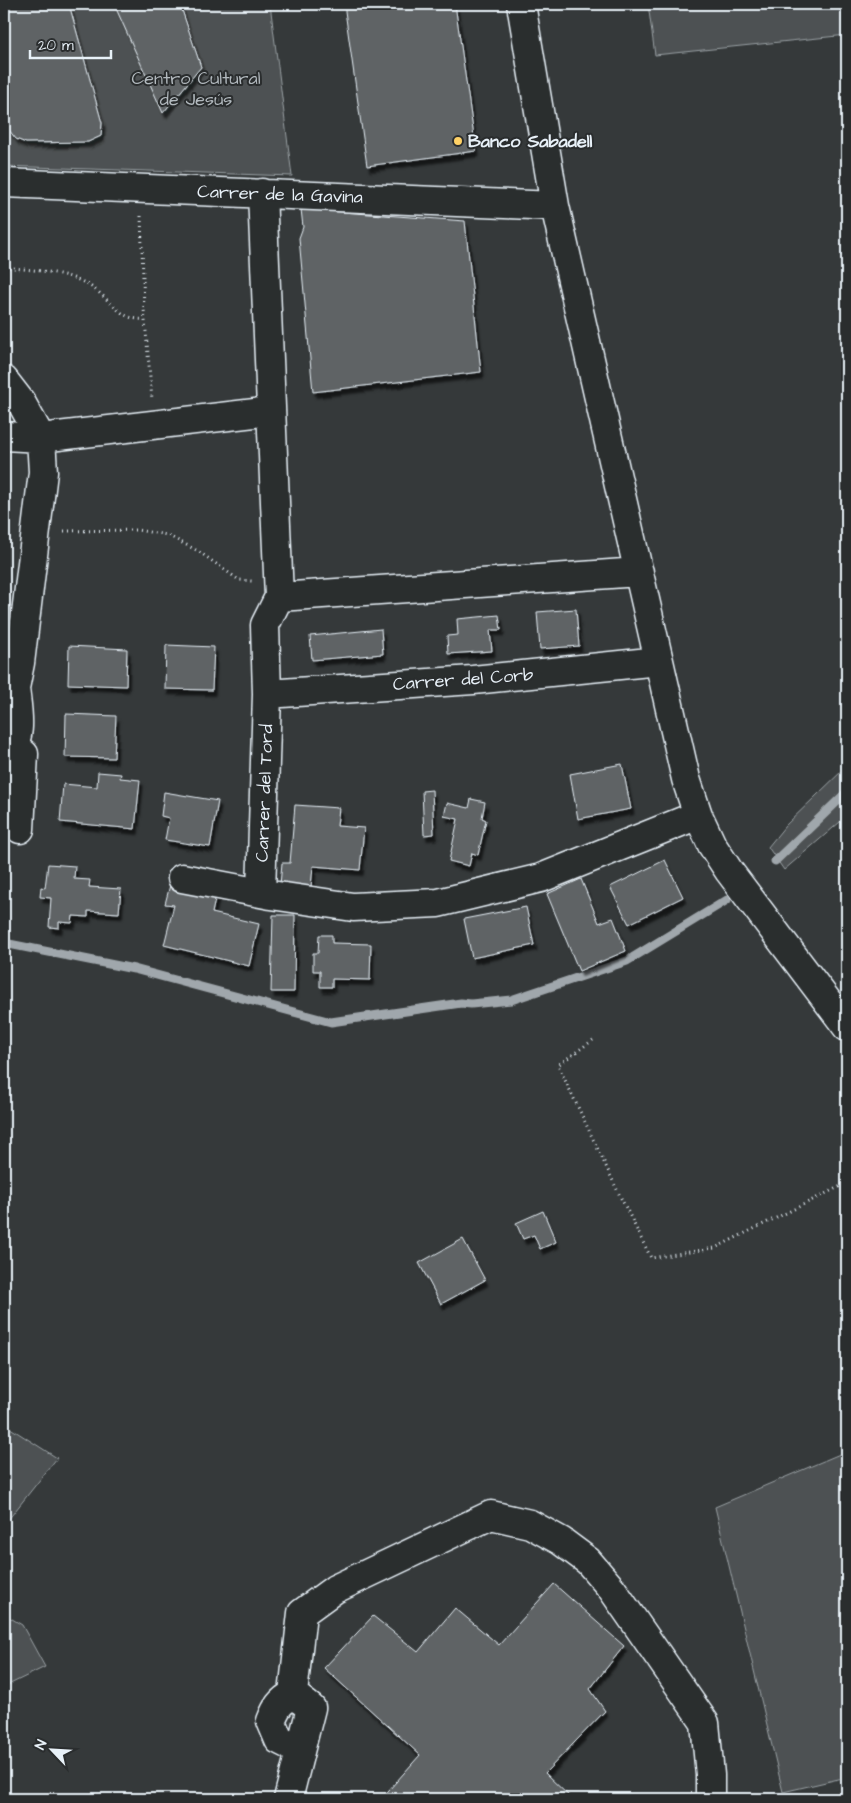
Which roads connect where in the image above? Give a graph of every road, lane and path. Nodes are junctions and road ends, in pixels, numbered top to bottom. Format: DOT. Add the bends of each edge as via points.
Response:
graph roads {
  1 [pos="521,4"];
  2 [pos="4,182"];
  3 [pos="140,188"];
  4 [pos="262,194"];
  5 [pos="555,206"];
  6 [pos="4,267"];
  7 [pos="146,319"];
  8 [pos="4,380"];
  9 [pos="271,411"];
  10 [pos="154,425"];
  11 [pos="4,436"];
  12 [pos="41,438"];
  13 [pos="36,532"];
  14 [pos="639,572"];
  15 [pos="279,589"];
  16 [pos="659,661"];
  17 [pos="267,694"];
  18 [pos="9,695"];
  19 [pos="8,751"];
  20 [pos="698,815"];
  21 [pos="20,830"];
  22 [pos="182,878"];
  23 [pos="261,893"];
  24 [pos="847,1027"];
  25 [pos="593,1040"];
  26 [pos="847,1183"];
  27 [pos="288,1799"];
  28 [pos="710,1799"];
  1 -- 5 [label="street"];
  2 -- 3 [label="street, Carrer de la Gavina"];
  3 -- 4 [label="street, Carrer de la Gavina"];
  3 -- 7 [label="path"];
  4 -- 5 [label="street, Carrer de la Gavina"];
  4 -- 9 [label="street"];
  5 -- 14 [label="street"];
  6 -- 7 [label="path" via="68,275 96,290 126,316 135,320"];
  7 -- 10 [label="path"];
  8 -- 12 [label="street" via="21,402"];
  9 -- 10 [label="street"];
  9 -- 15 [label="street"];
  10 -- 12 [label="street"];
  11 -- 12 [label="street"];
  12 -- 13 [label="street" via="44,472"];
  13 -- 15 [label="path" via="137,530 167,535 239,580"];
  13 -- 18 [label="street" via="20,662"];
  14 -- 15 [label="street"];
  14 -- 16 [label="street"];
  15 -- 17 [label="street, Carrer del Tord" via="264,625"];
  16 -- 17 [label="street, Carrer del Corb" via="473,680"];
  16 -- 20 [label="street" via="686,779"];
  17 -- 23 [label="street, Carrer del Tord"];
  18 -- 19 [label="street" via="19,718"];
  19 -- 21 [label="street" via="24,754"];
  20 -- 23 [label="street" via="541,878 438,903 353,907"];
  20 -- 24 [label="street" via="729,871"];
  22 -- 23 [label="street"];
  25 -- 26 [label="path" via="558,1065 651,1258 715,1248"];
  27 -- 28 [label="street" via="311,1708 293,1694 302,1612 335,1588 491,1515 530,1524 561,1541 588,1561 612,1589 705,1723"];
}
